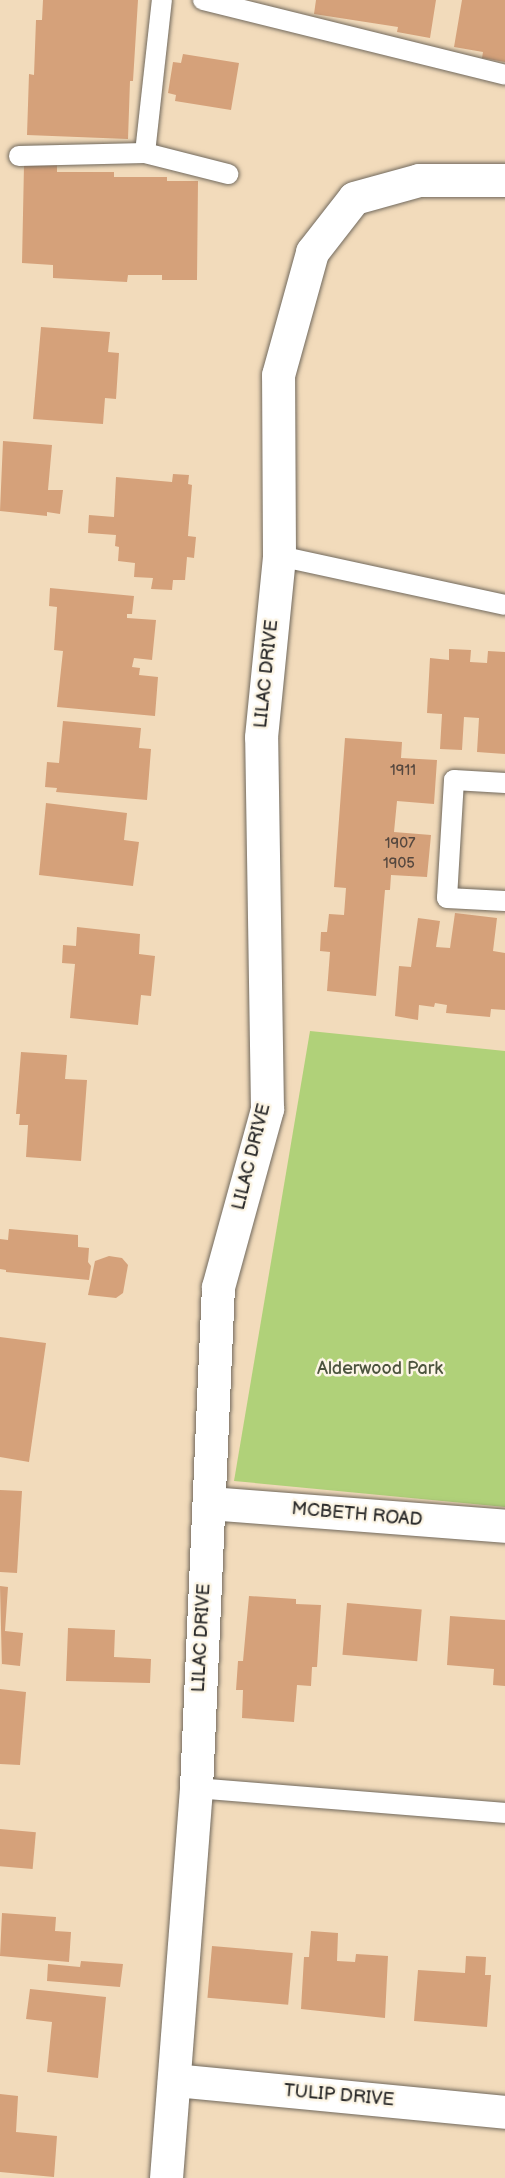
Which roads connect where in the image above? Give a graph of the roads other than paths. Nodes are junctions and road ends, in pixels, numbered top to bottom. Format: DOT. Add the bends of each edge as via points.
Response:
graph roads {
  1 [pos="162,0"];
  2 [pos="203,0"];
  3 [pos="505,75"];
  4 [pos="145,153"];
  5 [pos="20,156"];
  6 [pos="228,174"];
  7 [pos="505,180"];
  8 [pos="279,556"];
  9 [pos="505,605"];
  10 [pos="505,783"];
  11 [pos="505,901"];
  12 [pos="209,1503"];
  13 [pos="505,1526"];
  14 [pos="196,1788"];
  15 [pos="505,1813"];
  16 [pos="174,2080"];
  17 [pos="505,2112"];
  18 [pos="166,2178"];
  1 -- 4 [label="lane"];
  2 -- 3 [label="lane"];
  4 -- 5 [label="lane"];
  4 -- 6 [label="lane"];
  7 -- 8 [label="street, LILAC DRIVE" via="419,180 354,198 312,252 278,375"];
  8 -- 9 [label="lane"];
  8 -- 12 [label="street, LILAC DRIVE" via="261,737 267,1108 218,1287"];
  10 -- 11 [label="lane" via="454,780 447,898"];
  12 -- 13 [label="street, MCBETH ROAD"];
  12 -- 14 [label="street, LILAC DRIVE"];
  14 -- 15 [label="lane"];
  14 -- 16 [label="street, LILAC DRIVE"];
  16 -- 17 [label="street, TULIP DRIVE"];
  16 -- 18 [label="street, LILAC DRIVE"];
}
